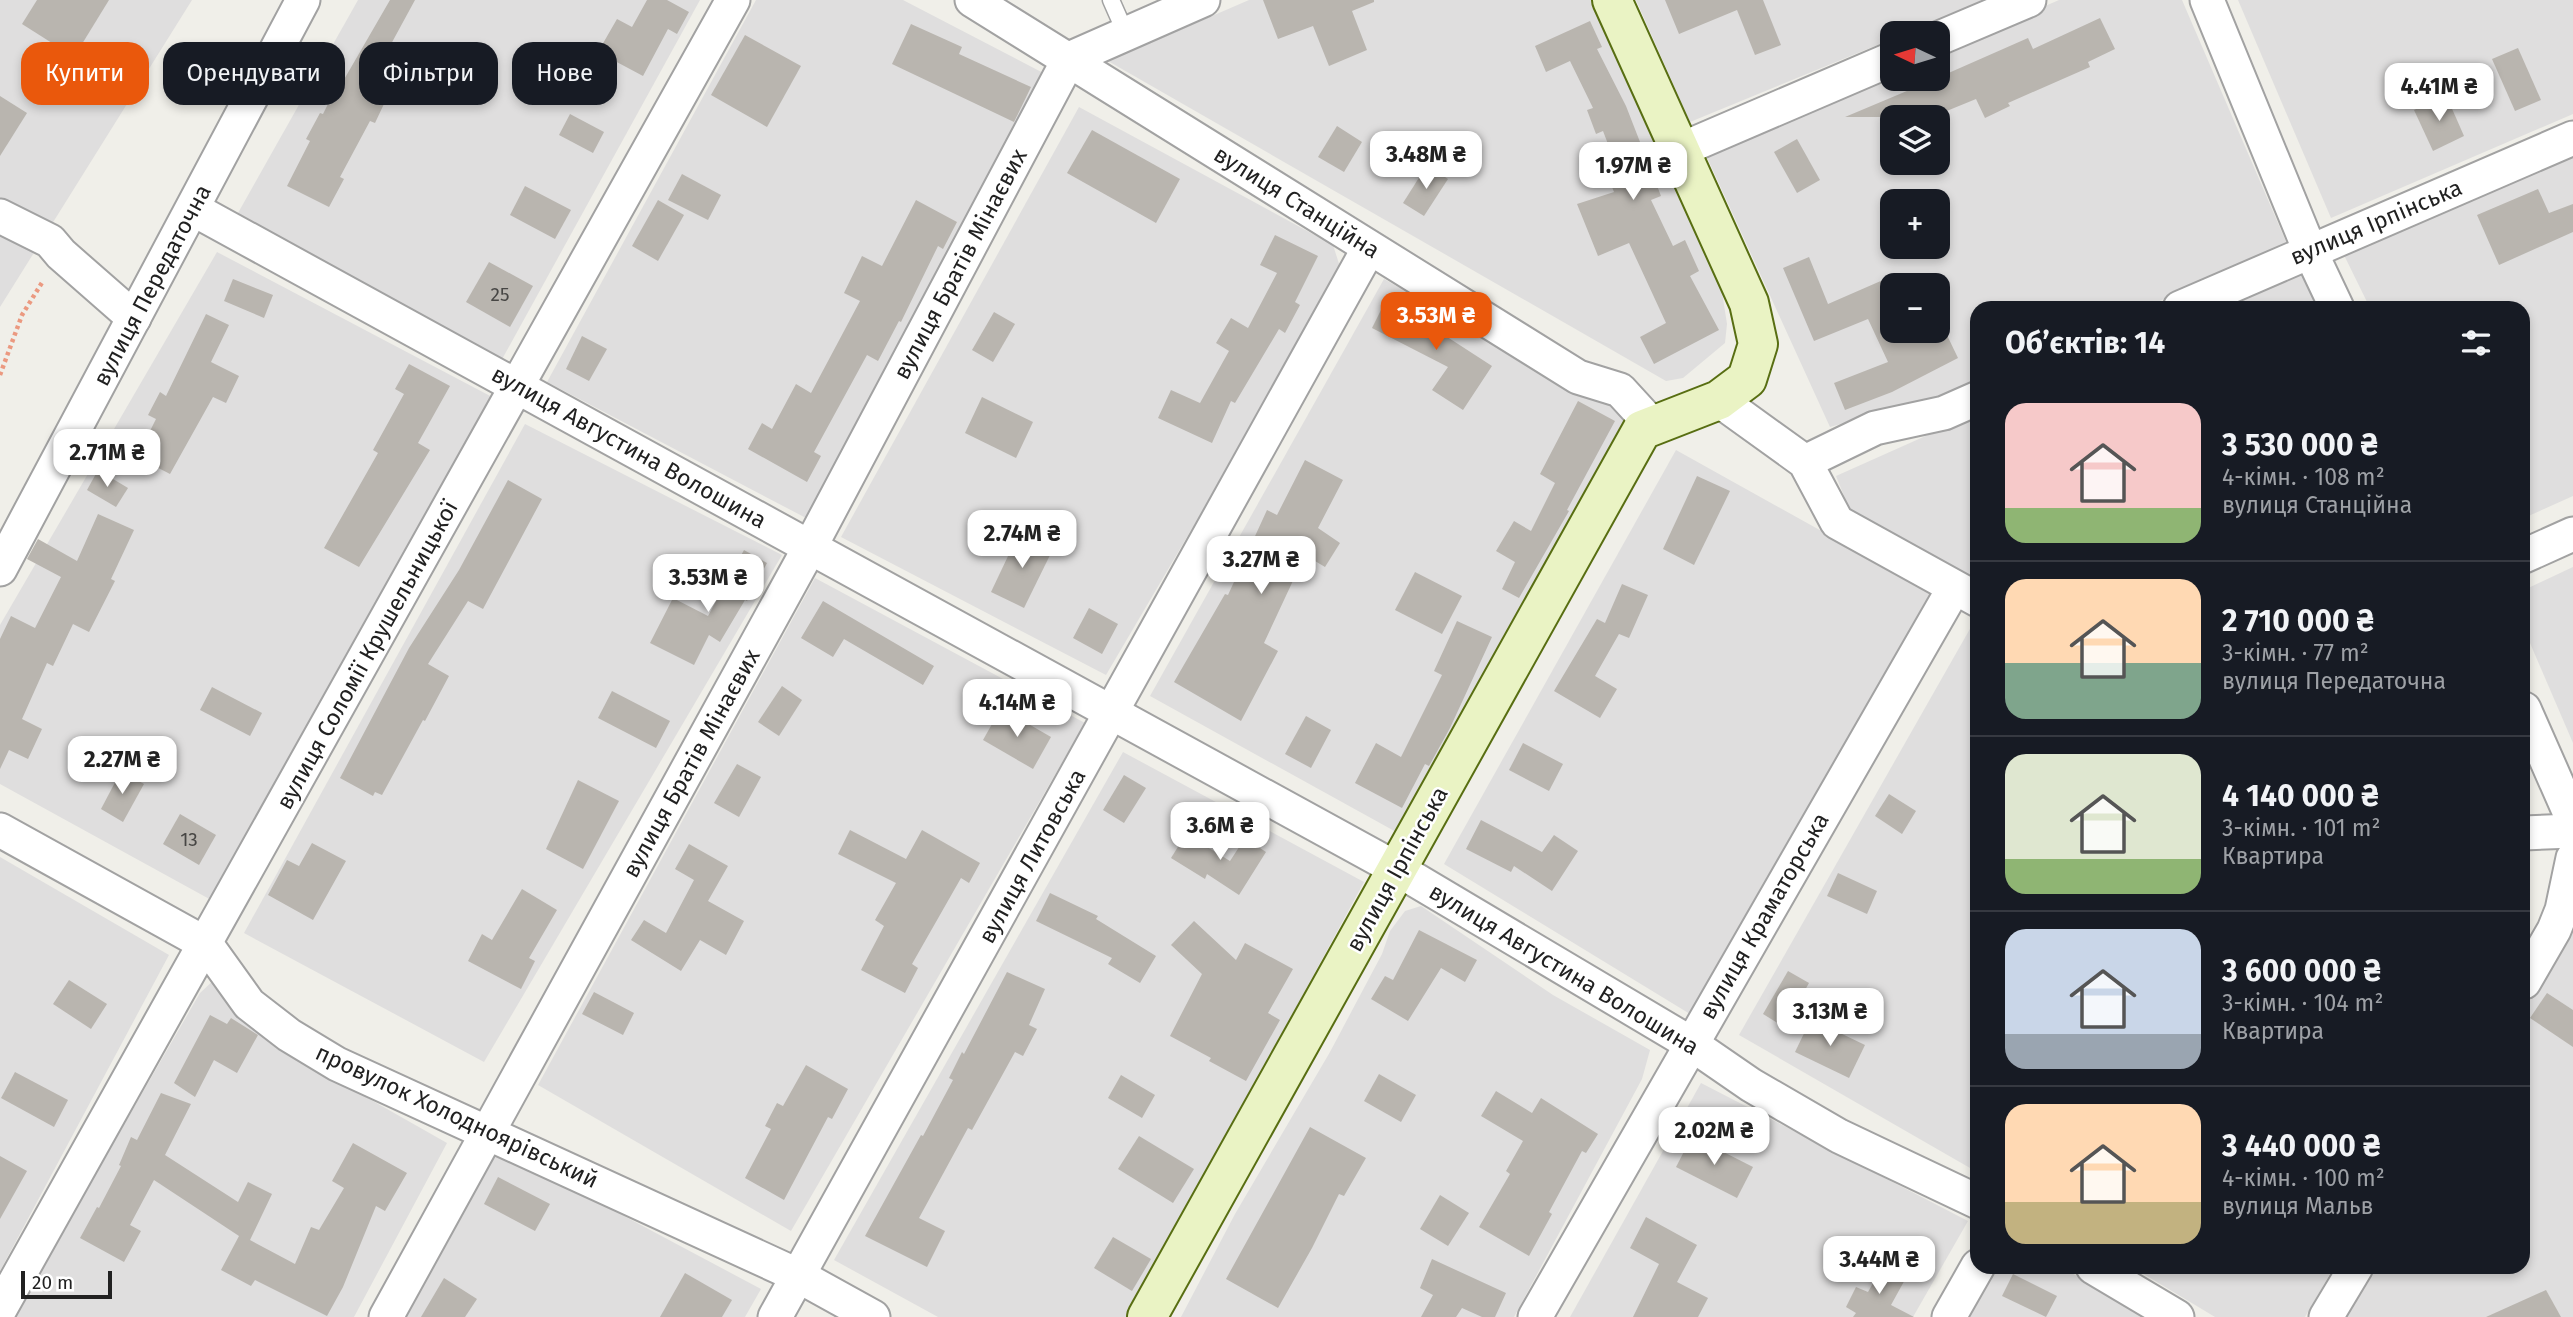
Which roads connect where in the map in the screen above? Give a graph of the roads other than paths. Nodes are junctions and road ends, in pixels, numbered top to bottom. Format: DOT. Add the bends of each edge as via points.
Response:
graph roads {
  1 [pos="303,0"];
  2 [pos="733,0"];
  3 [pos="972,0"];
  4 [pos="1111,0"];
  5 [pos="1203,0"];
  6 [pos="1612,0"];
  7 [pos="2029,0"];
  8 [pos="2207,0"];
  9 [pos="1950,33"];
  10 [pos="1126,34"];
  11 [pos="1069,59"];
  12 [pos="1880,64"];
  13 [pos="2573,138"];
  14 [pos="1680,150"];
  15 [pos="193,209"];
  16 [pos="0,216"];
  17 [pos="1369,248"];
  18 [pos="2310,251"];
  19 [pos="2196,301"];
  20 [pos="2334,301"];
  21 [pos="134,318"];
  22 [pos="517,386"];
  23 [pos="1719,400"];
  24 [pos="1970,402"];
  25 [pos="1653,426"];
  26 [pos="1805,462"];
  27 [pos="2573,534"];
  28 [pos="810,547"];
  29 [pos="2530,553"];
  30 [pos="0,569"];
  31 [pos="1966,594"];
  32 [pos="1112,712"];
  33 [pos="2530,723"];
  34 [pos="2573,820"];
  35 [pos="0,830"];
  36 [pos="2573,831"];
  37 [pos="2530,833"];
  38 [pos="2573,859"];
  39 [pos="1397,869"];
  40 [pos="206,944"];
  41 [pos="2530,972"];
  42 [pos="1690,1043"];
  43 [pos="488,1132"];
  44 [pos="1970,1198"];
  45 [pos="1974,1274"];
  46 [pos="2105,1274"];
  47 [pos="2352,1274"];
  48 [pos="799,1276"];
  49 [pos="0,1309"];
  50 [pos="386,1317"];
  51 [pos="775,1317"];
  52 [pos="873,1317"];
  53 [pos="1147,1317"];
  54 [pos="1535,1317"];
  55 [pos="1950,1317"];
  56 [pos="2177,1317"];
  57 [pos="2326,1317"];
  1 -- 15 [label="street, вулиця Передаточна"];
  2 -- 22 [label="street, вулиця Соломії Крушельницької"];
  3 -- 11 [label="street, вулиця Станційна"];
  4 -- 10 [label="lane"];
  5 -- 10 [label="street"];
  6 -- 14 [label="street"];
  7 -- 9 [label="street"];
  8 -- 18 [label="street"];
  10 -- 11 [label="street"];
  11 -- 17 [label="street, вулиця Станційна"];
  11 -- 28 [label="street, вулиця Братів Мінаєвих"];
  12 -- 14 [label="street"];
  13 -- 18 [label="street, вулиця Ірпінська"];
  14 -- 23 [label="street" via="1749,303 1758,344 1747,379"];
  15 -- 21 [label="street, вулиця Передаточна"];
  15 -- 22 [label="street, вулиця Августина Волошина"];
  16 -- 21 [label="street" via="50,241"];
  17 -- 25 [label="street, вулиця Станційна" via="1578,377 1620,390"];
  17 -- 32 [label="street, вулиця Литовська"];
  18 -- 19 [label="street, вулиця Ірпінська"];
  18 -- 20 [label="street"];
  21 -- 30 [label="street, вулиця Передаточна"];
  22 -- 28 [label="street, вулиця Августина Волошина"];
  22 -- 40 [label="street, вулиця Соломії Крушельницької"];
  23 -- 25 [label="street"];
  23 -- 26 [label="street"];
  24 -- 26 [label="street" via="1944,413 1875,428"];
  25 -- 39 [label="street, вулиця Ірпінська" via="1642,430"];
  26 -- 31 [label="street" via="1837,522"];
  27 -- 29 [label="street"];
  28 -- 32 [label="street, вулиця Августина Волошина"];
  28 -- 43 [label="street, вулиця Братів Мінаєвих"];
  31 -- 42 [label="street, вулиця Краматорська"];
  32 -- 39 [label="street, вулиця Августина Волошина"];
  32 -- 48 [label="street, вулиця Литовська"];
  33 -- 34 [label="street"];
  35 -- 40 [label="street, провулок Холодноярівський"];
  36 -- 37 [label="street"];
  38 -- 41 [label="street" via="2554,930"];
  39 -- 42 [label="street, вулиця Августина Волошина"];
  39 -- 53 [label="street, вулиця Ірпінська"];
  40 -- 43 [label="street, провулок Холодноярівський" via="249,1004 289,1035 337,1064"];
  40 -- 49 [label="street, вулиця Соломії Крушельницької"];
  42 -- 44 [label="street, вулиця Августина Волошина" via="1839,1136"];
  42 -- 54 [label="street, вулиця Краматорська"];
  43 -- 48 [label="street, провулок Холодноярівський"];
  43 -- 50 [label="street, вулиця Братів Мінаєвих"];
  45 -- 55 [label="street"];
  46 -- 56 [label="street"];
  47 -- 57 [label="street"];
  48 -- 51 [label="street, вулиця Литовська"];
  48 -- 52 [label="street, провулок Холодноярівський"];
}
